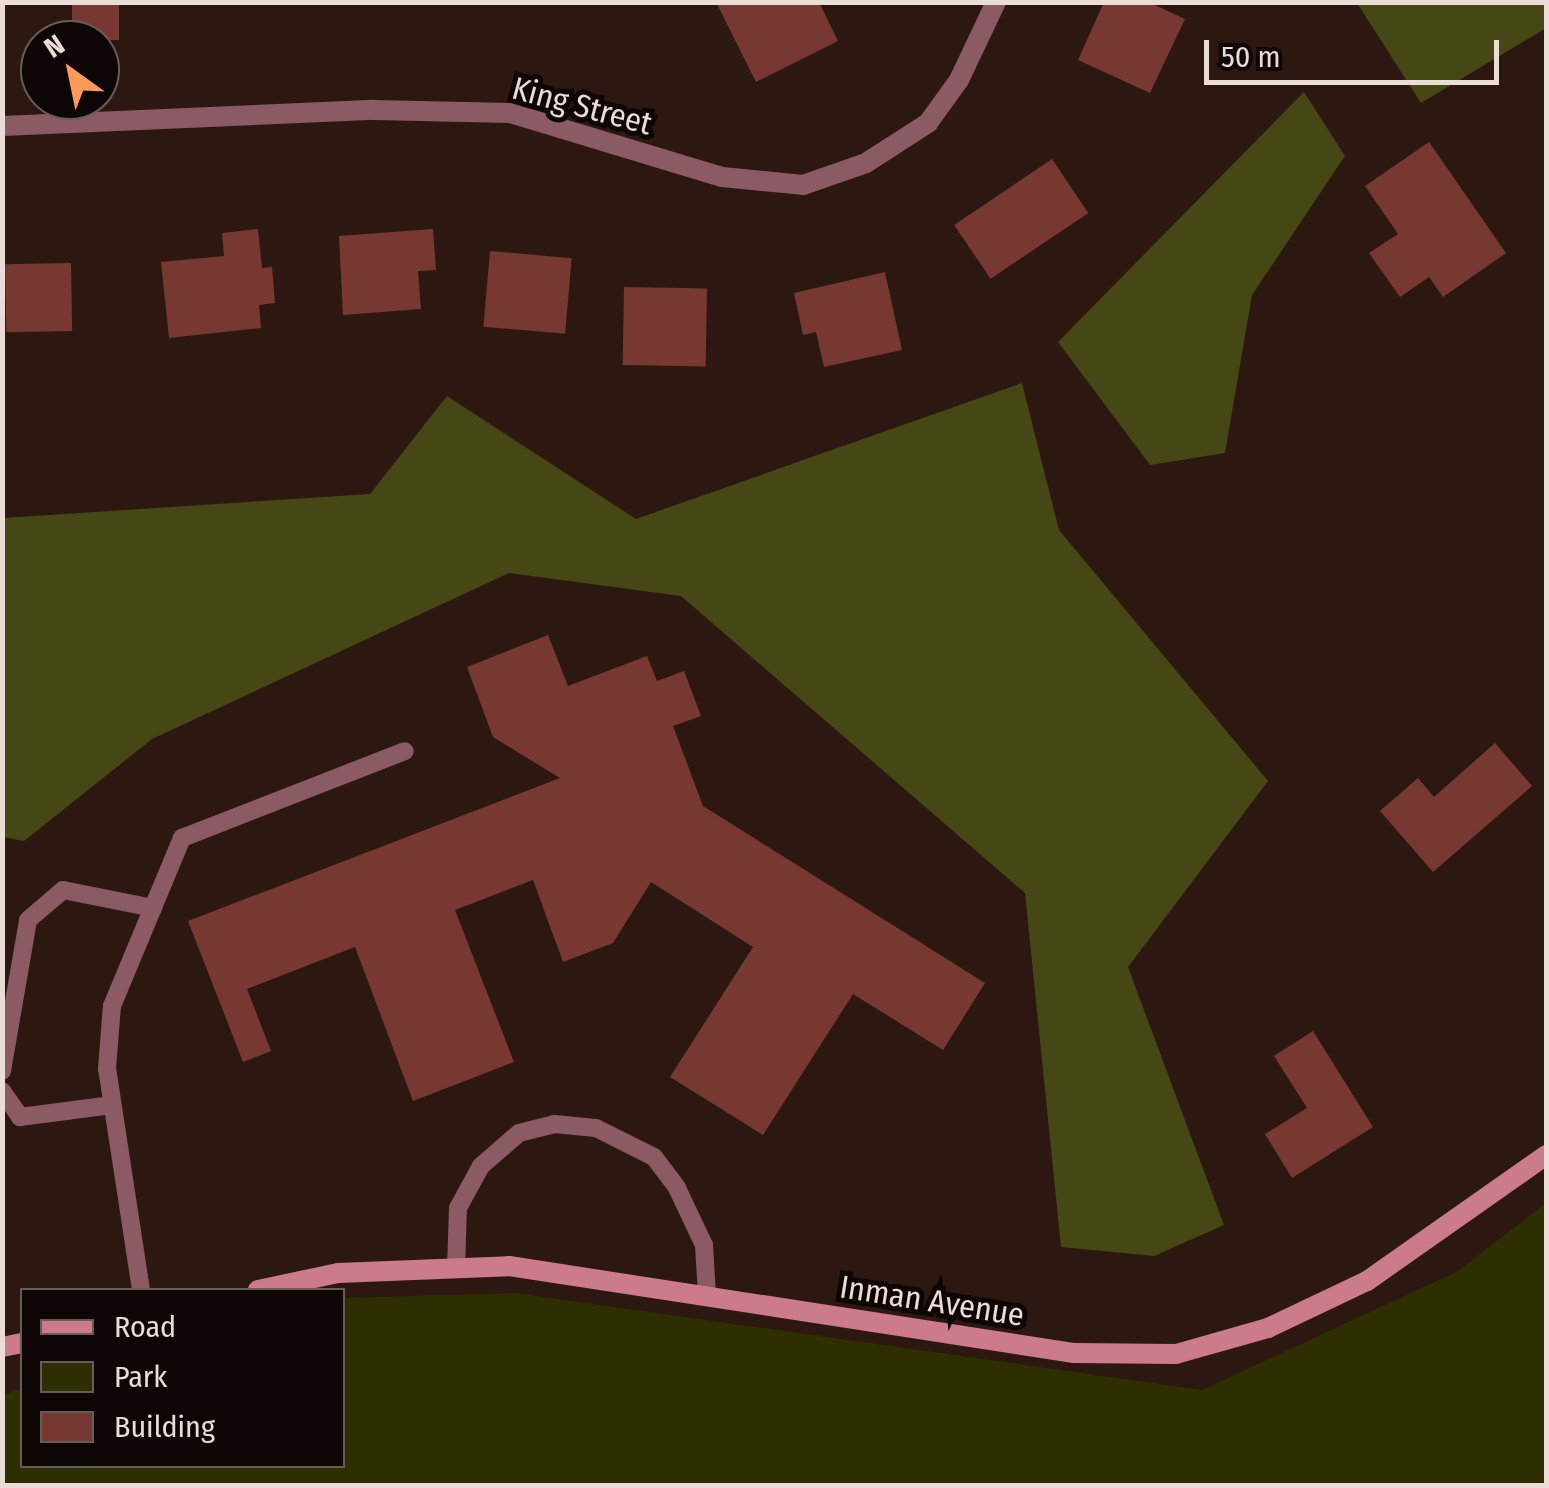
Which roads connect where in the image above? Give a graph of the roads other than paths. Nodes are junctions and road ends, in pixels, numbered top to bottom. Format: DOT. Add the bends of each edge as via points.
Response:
graph roads {
  1 [pos="996,2"];
  2 [pos="2,126"];
  3 [pos="405,751"];
  4 [pos="153,908"];
  5 [pos="2,1071"];
  6 [pos="5,1099"];
  7 [pos="112,1105"];
  8 [pos="1546,1155"];
  9 [pos="456,1268"];
  10 [pos="141,1288"];
  11 [pos="267,1288"];
  12 [pos="708,1296"];
  1 -- 2 [label="street, King Street" via="959,80 928,123 866,163 803,185 722,177 510,114 374,110"];
  3 -- 4 [label="lane" via="182,838"];
  4 -- 5 [label="lane" via="63,890 28,920"];
  4 -- 7 [label="lane" via="112,1006"];
  6 -- 7 [label="lane" via="20,1118"];
  7 -- 10 [label="lane"];
  8 -- 12 [label="main road, Inman Avenue" via="1367,1282 1268,1328 1176,1354 1074,1354"];
  9 -- 11 [label="main road, Inman Avenue" via="338,1273"];
  9 -- 12 [label="main road, Inman Avenue" via="509,1266"];
  9 -- 12 [label="lane" via="458,1208 481,1166 519,1133 554,1124 596,1128 654,1157 678,1188 704,1246"];
}
